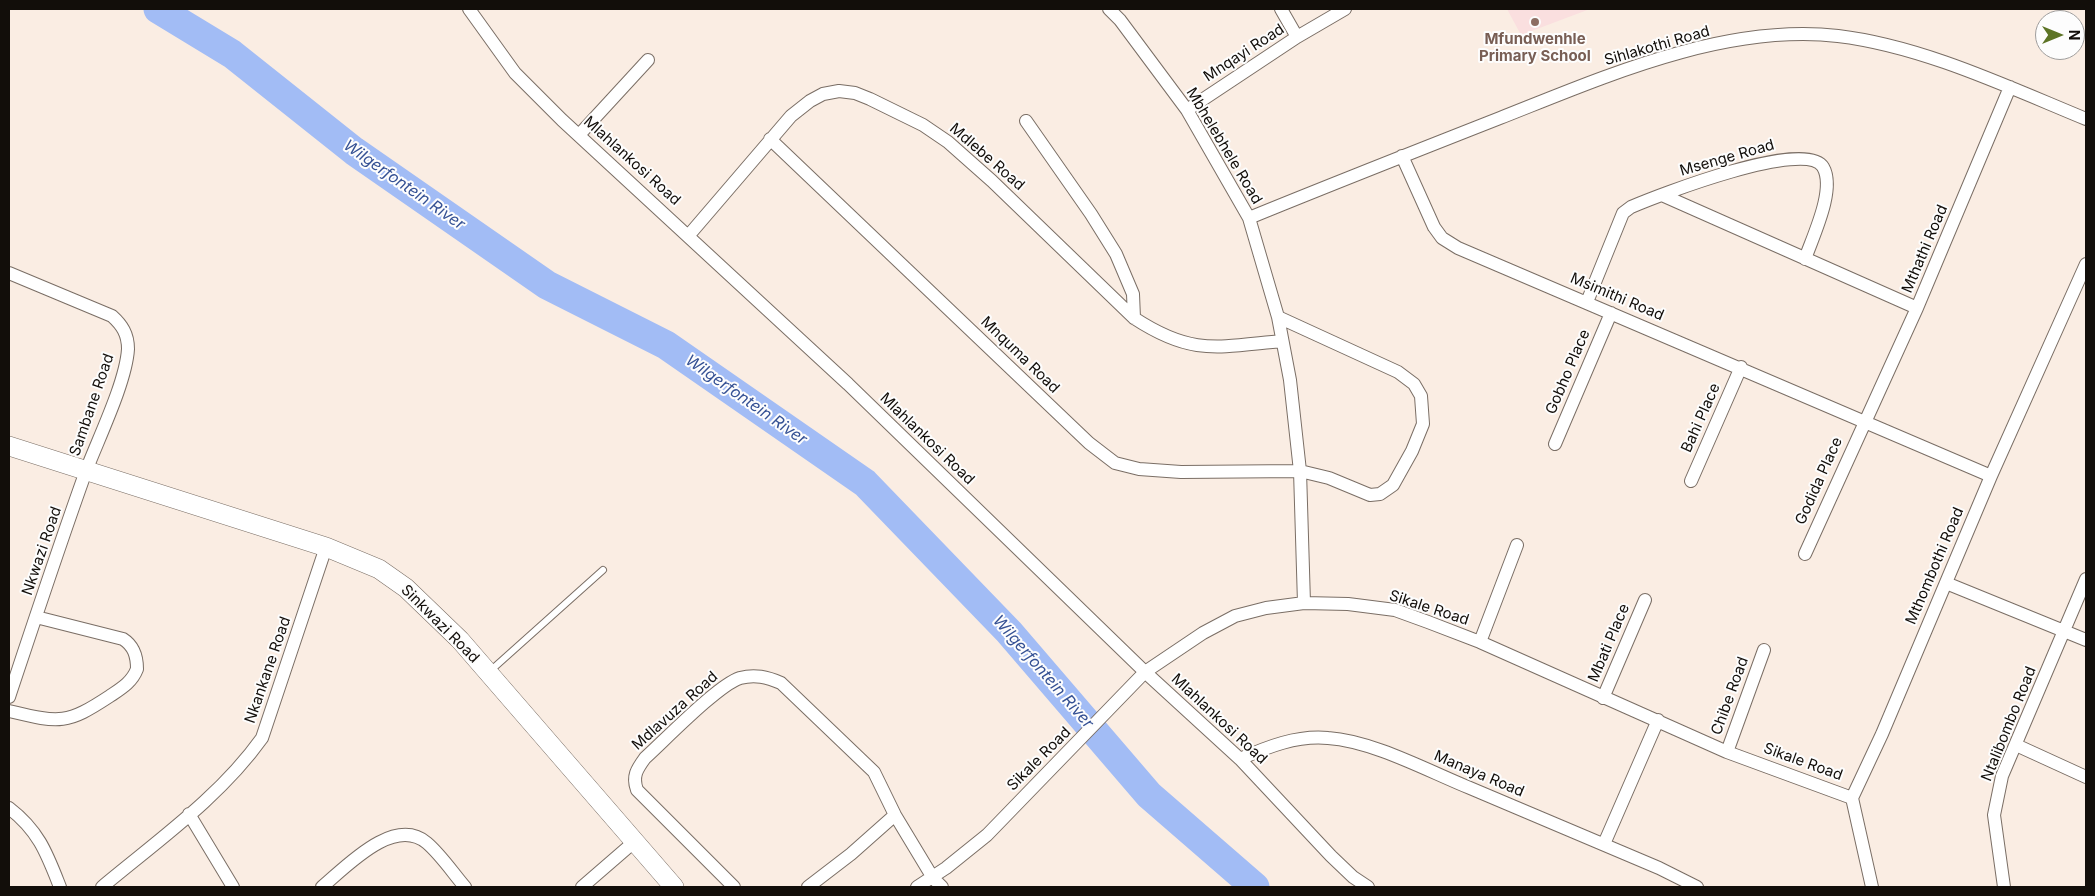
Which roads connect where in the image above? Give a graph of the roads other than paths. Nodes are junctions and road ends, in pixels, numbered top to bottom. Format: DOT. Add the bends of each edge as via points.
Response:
graph roads {
  1 [pos="469,9"];
  2 [pos="1109,9"];
  3 [pos="1281,9"];
  4 [pos="1345,9"];
  5 [pos="1297,37"];
  6 [pos="648,60"];
  7 [pos="2010,87"];
  8 [pos="1187,110"];
  9 [pos="2086,118"];
  10 [pos="1026,121"];
  11 [pos="579,136"];
  12 [pos="770,139"];
  13 [pos="1402,156"];
  14 [pos="1662,195"];
  15 [pos="1249,218"];
  16 [pos="689,235"];
  17 [pos="1805,258"];
  18 [pos="2086,264"];
  19 [pos="9,273"];
  20 [pos="1587,302"];
  21 [pos="1917,308"];
  22 [pos="1611,313"];
  23 [pos="1278,317"];
  24 [pos="1134,318"];
  25 [pos="1282,341"];
  26 [pos="1741,368"];
  27 [pos="1864,421"];
  28 [pos="1555,444"];
  29 [pos="9,446"];
  30 [pos="1300,471"];
  31 [pos="86,472"];
  32 [pos="1990,476"];
  33 [pos="1691,481"];
  34 [pos="1517,545"];
  35 [pos="326,547"];
  36 [pos="1805,554"];
  37 [pos="603,570"];
  38 [pos="2086,579"];
  39 [pos="1946,583"];
  40 [pos="1645,600"];
  41 [pos="1304,602"];
  42 [pos="36,617"];
  43 [pos="2065,631"];
  44 [pos="2086,640"];
  45 [pos="1480,642"];
  46 [pos="1764,650"];
  47 [pos="1145,672"];
  48 [pos="488,673"];
  49 [pos="9,697"];
  50 [pos="1603,698"];
  51 [pos="9,711"];
  52 [pos="1658,720"];
  53 [pos="2016,745"];
  54 [pos="1727,752"];
  55 [pos="1240,759"];
  56 [pos="2086,777"];
  57 [pos="1852,798"];
  58 [pos="9,808"];
  59 [pos="189,814"];
  60 [pos="895,815"];
  61 [pos="634,842"];
  62 [pos="1604,844"];
  63 [pos="937,882"];
  64 [pos="60,887"];
  65 [pos="102,887"];
  66 [pos="233,887"];
  67 [pos="322,887"];
  68 [pos="465,887"];
  69 [pos="582,887"];
  70 [pos="674,887"];
  71 [pos="734,887"];
  72 [pos="808,887"];
  73 [pos="917,887"];
  74 [pos="1368,887"];
  75 [pos="1697,887"];
  76 [pos="1872,887"];
  77 [pos="2004,887"];
  1 -- 11 [label="street, Mlahlankosi Road" via="515,73"];
  2 -- 8 [label="street, Mbhelebhele Road"];
  3 -- 5 [label="street"];
  4 -- 5 [label="street, Mnqayi Road"];
  5 -- 8 [label="street, Mnqayi Road"];
  6 -- 11 [label="street"];
  7 -- 9 [label="street, Sihlakothi Road"];
  7 -- 13 [label="street, Sihlakothi Road" via="1940,61 1887,46 1838,36 1793,34 1684,51 1635,66"];
  7 -- 21 [label="street, Mthathi Road"];
  8 -- 15 [label="street, Mbhelebhele Road"];
  10 -- 24 [label="street" via="1116,254 1133,294"];
  11 -- 16 [label="street, Mlahlankosi Road"];
  12 -- 16 [label="street, Mdlebe Road"];
  12 -- 24 [label="street, Mdlebe Road" via="791,116 823,94 838,91 870,98 948,142"];
  12 -- 30 [label="street, Mnquma Road" via="1089,444 1115,463 1139,469 1181,472"];
  13 -- 15 [label="street, Sihlakothi Road"];
  13 -- 20 [label="street, Msimithi Road" via="1425,210 1442,238 1458,248"];
  14 -- 17 [label="street, Msenge Road"];
  14 -- 17 [label="street, Msenge Road" via="1778,159 1798,157 1818,161 1824,168 1826,192"];
  14 -- 20 [label="street, Msenge Road" via="1631,206 1623,214"];
  15 -- 23 [label="street, Mbhelebhele Road"];
  16 -- 47 [label="street, Mlahlankosi Road"];
  17 -- 21 [label="street, Msenge Road"];
  18 -- 32 [label="street, Mthombothi Road"];
  19 -- 31 [label="street, Sambane Road" via="112,316 122,325 127,337 126,363"];
  20 -- 22 [label="street, Msimithi Road"];
  21 -- 27 [label="street, Mthathi Road"];
  22 -- 26 [label="street, Msimithi Road"];
  22 -- 28 [label="street, Gobho Place"];
  23 -- 25 [label="street, Mbhelebhele Road"];
  23 -- 30 [label="street" via="1398,372 1414,384 1421,396 1423,424 1412,451 1387,491 1370,495 1329,478"];
  24 -- 25 [label="street, Mdlebe Road" via="1166,337 1200,347"];
  25 -- 30 [label="street, Mbhelebhele Road"];
  26 -- 27 [label="street, Msimithi Road"];
  26 -- 33 [label="street, Bahi Place"];
  27 -- 32 [label="street, Msimithi Road"];
  27 -- 36 [label="street, Godida Place"];
  29 -- 31 [label="street, Sinkwazi Road"];
  30 -- 41 [label="street, Mbhelebhele Road"];
  31 -- 35 [label="street, Sinkwazi Road"];
  31 -- 42 [label="street, Nkwazi Road"];
  32 -- 39 [label="street, Mthombothi Road"];
  34 -- 45 [label="street"];
  35 -- 48 [label="street, Sinkwazi Road" via="380,569 406,588 460,640"];
  35 -- 59 [label="street, Nkankane Road" via="262,738 243,763"];
  37 -- 48 [label="lane"];
  38 -- 43 [label="street, Ntalibombo Road"];
  39 -- 43 [label="street"];
  39 -- 57 [label="street, Mthombothi Road"];
  40 -- 50 [label="street, Mbati Place"];
  41 -- 45 [label="street, Sikale Road" via="1395,610"];
  41 -- 47 [label="street, Sikale Road" via="1235,616"];
  42 -- 49 [label="street, Nkwazi Road"];
  42 -- 51 [label="street" via="123,639 134,651 138,669 126,685 82,714 48,719"];
  43 -- 44 [label="street"];
  43 -- 53 [label="street, Ntalibombo Road"];
  45 -- 50 [label="street, Sikale Road"];
  46 -- 54 [label="street, Chibe Road"];
  47 -- 55 [label="street, Mlahlankosi Road"];
  47 -- 63 [label="street, Sikale Road" via="1107,714"];
  48 -- 61 [label="street, Sinkwazi Road"];
  50 -- 52 [label="street, Sikale Road"];
  52 -- 54 [label="street, Sikale Road"];
  52 -- 62 [label="street"];
  53 -- 56 [label="street"];
  53 -- 77 [label="street, Ntalibombo Road" via="2002,776 1994,815"];
  54 -- 57 [label="street, Sikale Road"];
  55 -- 62 [label="street, Manaya Road" via="1305,738 1354,743 1399,758"];
  55 -- 74 [label="street, Mlahlankosi Road" via="1331,856"];
  57 -- 76 [label="street"];
  58 -- 64 [label="street" via="37,834"];
  59 -- 65 [label="street, Nkankane Road"];
  59 -- 66 [label="street"];
  60 -- 63 [label="street, Mdlavuza Road"];
  60 -- 71 [label="street, Mdlavuza Road" via="874,772 781,683 767,677 752,676 727,684 645,758 634,777 638,790"];
  60 -- 72 [label="street"];
  61 -- 69 [label="street"];
  61 -- 70 [label="street, Sinkwazi Road"];
  62 -- 75 [label="street, Manaya Road"];
  63 -- 73 [label="street, Sikale Road"];
  67 -- 68 [label="street" via="376,843 406,834 426,842"];
}
